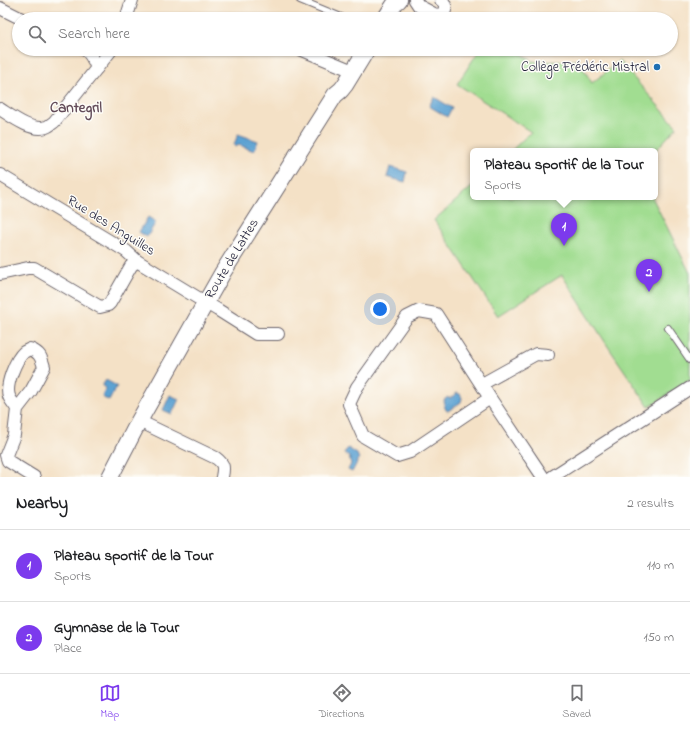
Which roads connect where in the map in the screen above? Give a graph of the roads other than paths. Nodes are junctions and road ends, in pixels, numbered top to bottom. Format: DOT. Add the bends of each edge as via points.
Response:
graph roads {
  1 [pos="132,0"];
  2 [pos="300,0"];
  3 [pos="399,0"];
  4 [pos="415,0"];
  5 [pos="441,0"];
  6 [pos="0,8"];
  7 [pos="128,12"];
  8 [pos="329,12"];
  9 [pos="390,12"];
  10 [pos="430,12"];
  11 [pos="445,12"];
  12 [pos="12,14"];
  13 [pos="91,56"];
  14 [pos="106,56"];
  15 [pos="317,56"];
  16 [pos="363,56"];
  17 [pos="97,68"];
  18 [pos="353,71"];
  19 [pos="0,109"];
  20 [pos="0,175"];
  21 [pos="137,260"];
  22 [pos="0,274"];
  23 [pos="206,302"];
  24 [pos="668,328"];
  25 [pos="278,334"];
  26 [pos="548,355"];
  27 [pos="690,360"];
  28 [pos="482,384"];
  29 [pos="690,388"];
  30 [pos="490,398"];
  31 [pos="17,409"];
  32 [pos="139,421"];
  33 [pos="34,477"];
  34 [pos="110,477"];
  35 [pos="222,477"];
  36 [pos="543,477"];
  37 [pos="552,477"];
  1 -- 7 [label="street"];
  2 -- 8 [label="lane"];
  3 -- 9 [label="street"];
  4 -- 10 [label="street" via="419,6"];
  5 -- 11 [label="street" via="446,6"];
  6 -- 12 [label="street"];
  13 -- 17 [label="street"];
  14 -- 17 [label="street"];
  15 -- 18 [label="street"];
  16 -- 18 [label="street, Route de Lattes"];
  17 -- 19 [label="street" via="54,122 46,127 30,126"];
  18 -- 23 [label="street, Route de Lattes" via="222,272"];
  20 -- 21 [label="street, Rue des Anguilles"];
  21 -- 22 [label="street" via="108,305 100,307 34,268"];
  21 -- 23 [label="street, Rue des Anguilles"];
  23 -- 25 [label="street, Rue des Anguilles" via="256,334"];
  23 -- 32 [label="street, Route de Lattes"];
  24 -- 27 [label="lane"];
  26 -- 28 [label="street" via="536,354"];
  28 -- 30 [label="street"];
  28 -- 30 [label="street" via="436,314 419,311 407,316 357,387 349,404 363,436 397,456 410,452"];
  29 -- 37 [label="street"];
  30 -- 36 [label="street"];
  31 -- 33 [label="street" via="14,435 6,455 8,461"];
  32 -- 34 [label="street, Route de Lattes"];
  32 -- 35 [label="street" via="216,458 222,463"];
}
